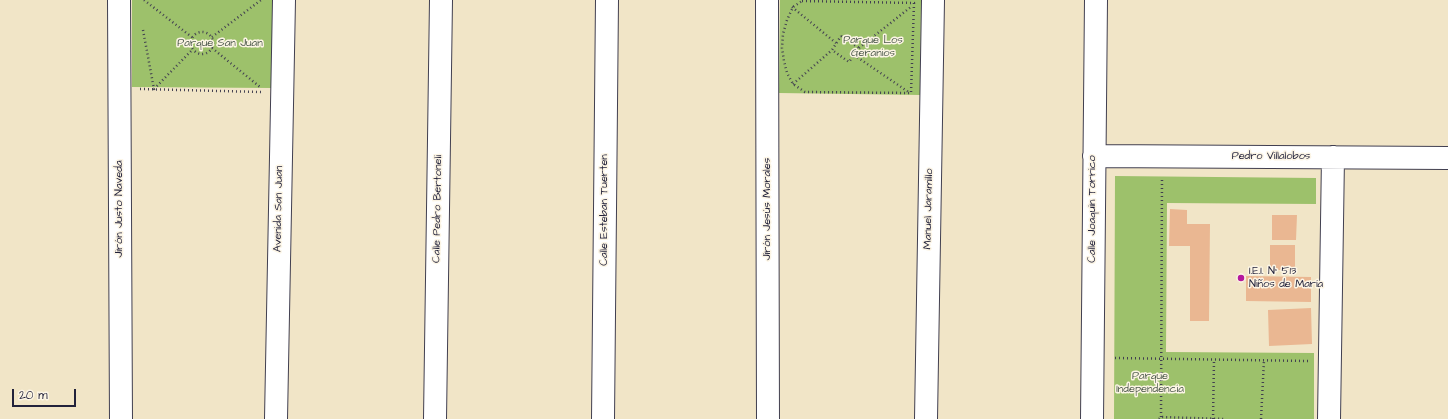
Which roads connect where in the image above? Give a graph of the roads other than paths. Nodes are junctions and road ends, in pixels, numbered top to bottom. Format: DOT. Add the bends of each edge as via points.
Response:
graph roads {
  1 [pos="119,0"];
  2 [pos="284,0"];
  3 [pos="441,0"];
  4 [pos="607,0"];
  5 [pos="1096,0"];
  6 [pos="778,2"];
  7 [pos="924,2"];
  8 [pos="1094,156"];
  9 [pos="1333,157"];
  10 [pos="1448,158"];
  11 [pos="121,419"];
  12 [pos="276,419"];
  13 [pos="435,419"];
  14 [pos="603,419"];
  15 [pos="768,419"];
  16 [pos="926,419"];
  17 [pos="1092,419"];
  18 [pos="1330,419"];
  1 -- 11 [label="street, Jirón Justo Naveda"];
  2 -- 12 [label="street, Avenida San Juan"];
  3 -- 13 [label="street, Calle Pedro Bertoneli"];
  4 -- 14 [label="street, Calle Esteban Tuerten"];
  5 -- 8 [label="street, Calle Joaquin Torrico"];
  6 -- 15 [label="street, Jirón Jesús Morales" via="768,85"];
  7 -- 16 [label="street, Manuel Jaramillo" via="921,94"];
  8 -- 9 [label="street, Pedro Villalobos"];
  8 -- 17 [label="street, Calle Joaquin Torrico"];
  9 -- 10 [label="street, Pedro Villalobos"];
  9 -- 18 [label="street"];
}
